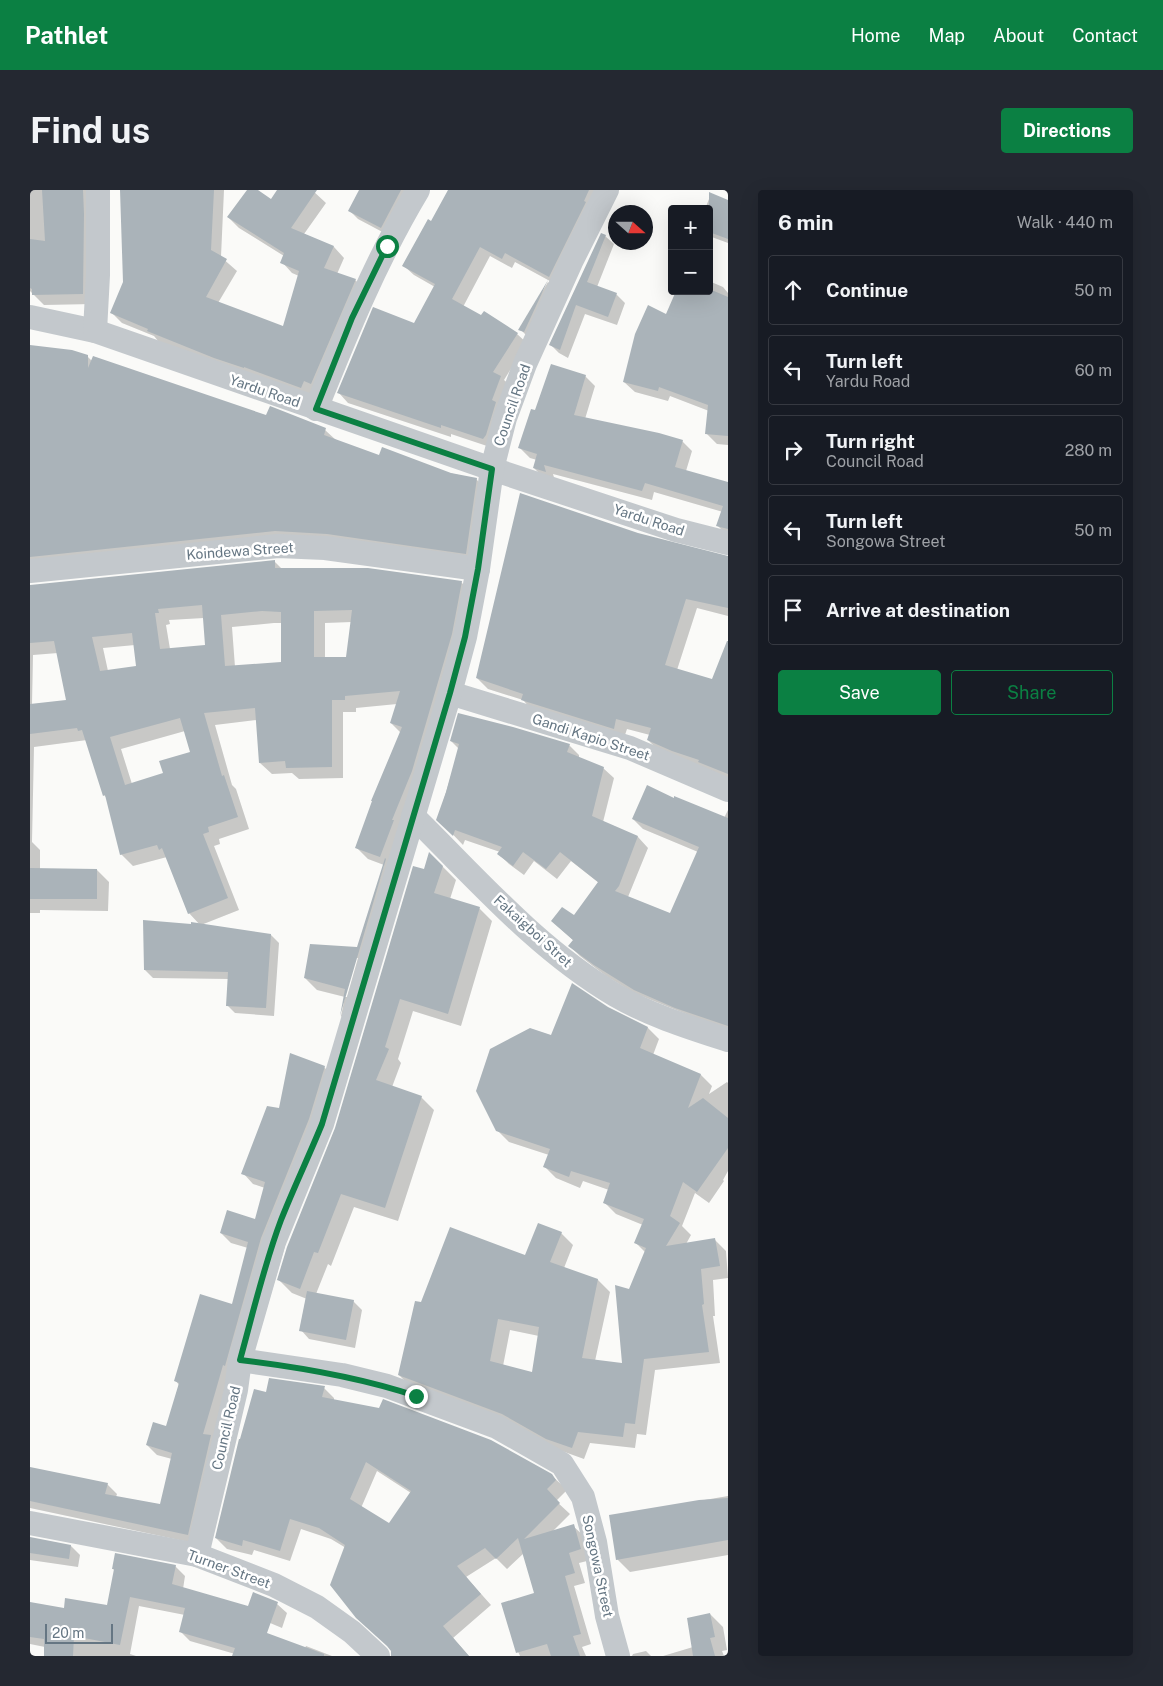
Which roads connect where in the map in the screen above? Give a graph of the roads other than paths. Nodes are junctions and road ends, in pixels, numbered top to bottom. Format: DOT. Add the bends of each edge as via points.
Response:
graph roads {
  1 [pos="98,190"];
  2 [pos="418,190"];
  3 [pos="608,190"];
  4 [pos="30,317"];
  5 [pos="95,331"];
  6 [pos="316,409"];
  7 [pos="492,469"];
  8 [pos="728,543"];
  9 [pos="478,569"];
  10 [pos="30,570"];
  11 [pos="450,693"];
  12 [pos="728,790"];
  13 [pos="413,816"];
  14 [pos="728,1040"];
  15 [pos="240,1360"];
  16 [pos="30,1523"];
  17 [pos="197,1555"];
  18 [pos="378,1656"];
  19 [pos="618,1656"];
  1 -- 5 [label="street"];
  2 -- 6 [label="street" via="352,318"];
  3 -- 7 [label="street, Council Road" via="525,364 505,418"];
  4 -- 5 [label="street, Yardu Road"];
  5 -- 6 [label="street, Yardu Road"];
  6 -- 7 [label="street, Yardu Road"];
  7 -- 8 [label="street, Yardu Road" via="676,530"];
  7 -- 9 [label="street, Council Road"];
  9 -- 10 [label="street, Koindewa Street" via="325,548 278,546"];
  9 -- 11 [label="street, Council Road"];
  11 -- 12 [label="street, Gandi Kapio Street" via="630,748"];
  11 -- 13 [label="street, Council Road"];
  13 -- 14 [label="street, Fakaigboi Stret" via="557,956 583,975 617,996 661,1016"];
  13 -- 15 [label="street, Council Road" via="322,1124 282,1218"];
  15 -- 17 [label="street, Council Road" via="236,1390"];
  15 -- 19 [label="street, Songowa Street" via="342,1375 387,1386 497,1428 562,1464 583,1497"];
  16 -- 17 [label="street, Turner Street"];
  17 -- 18 [label="street, Turner Street" via="274,1585 317,1607"];
}
